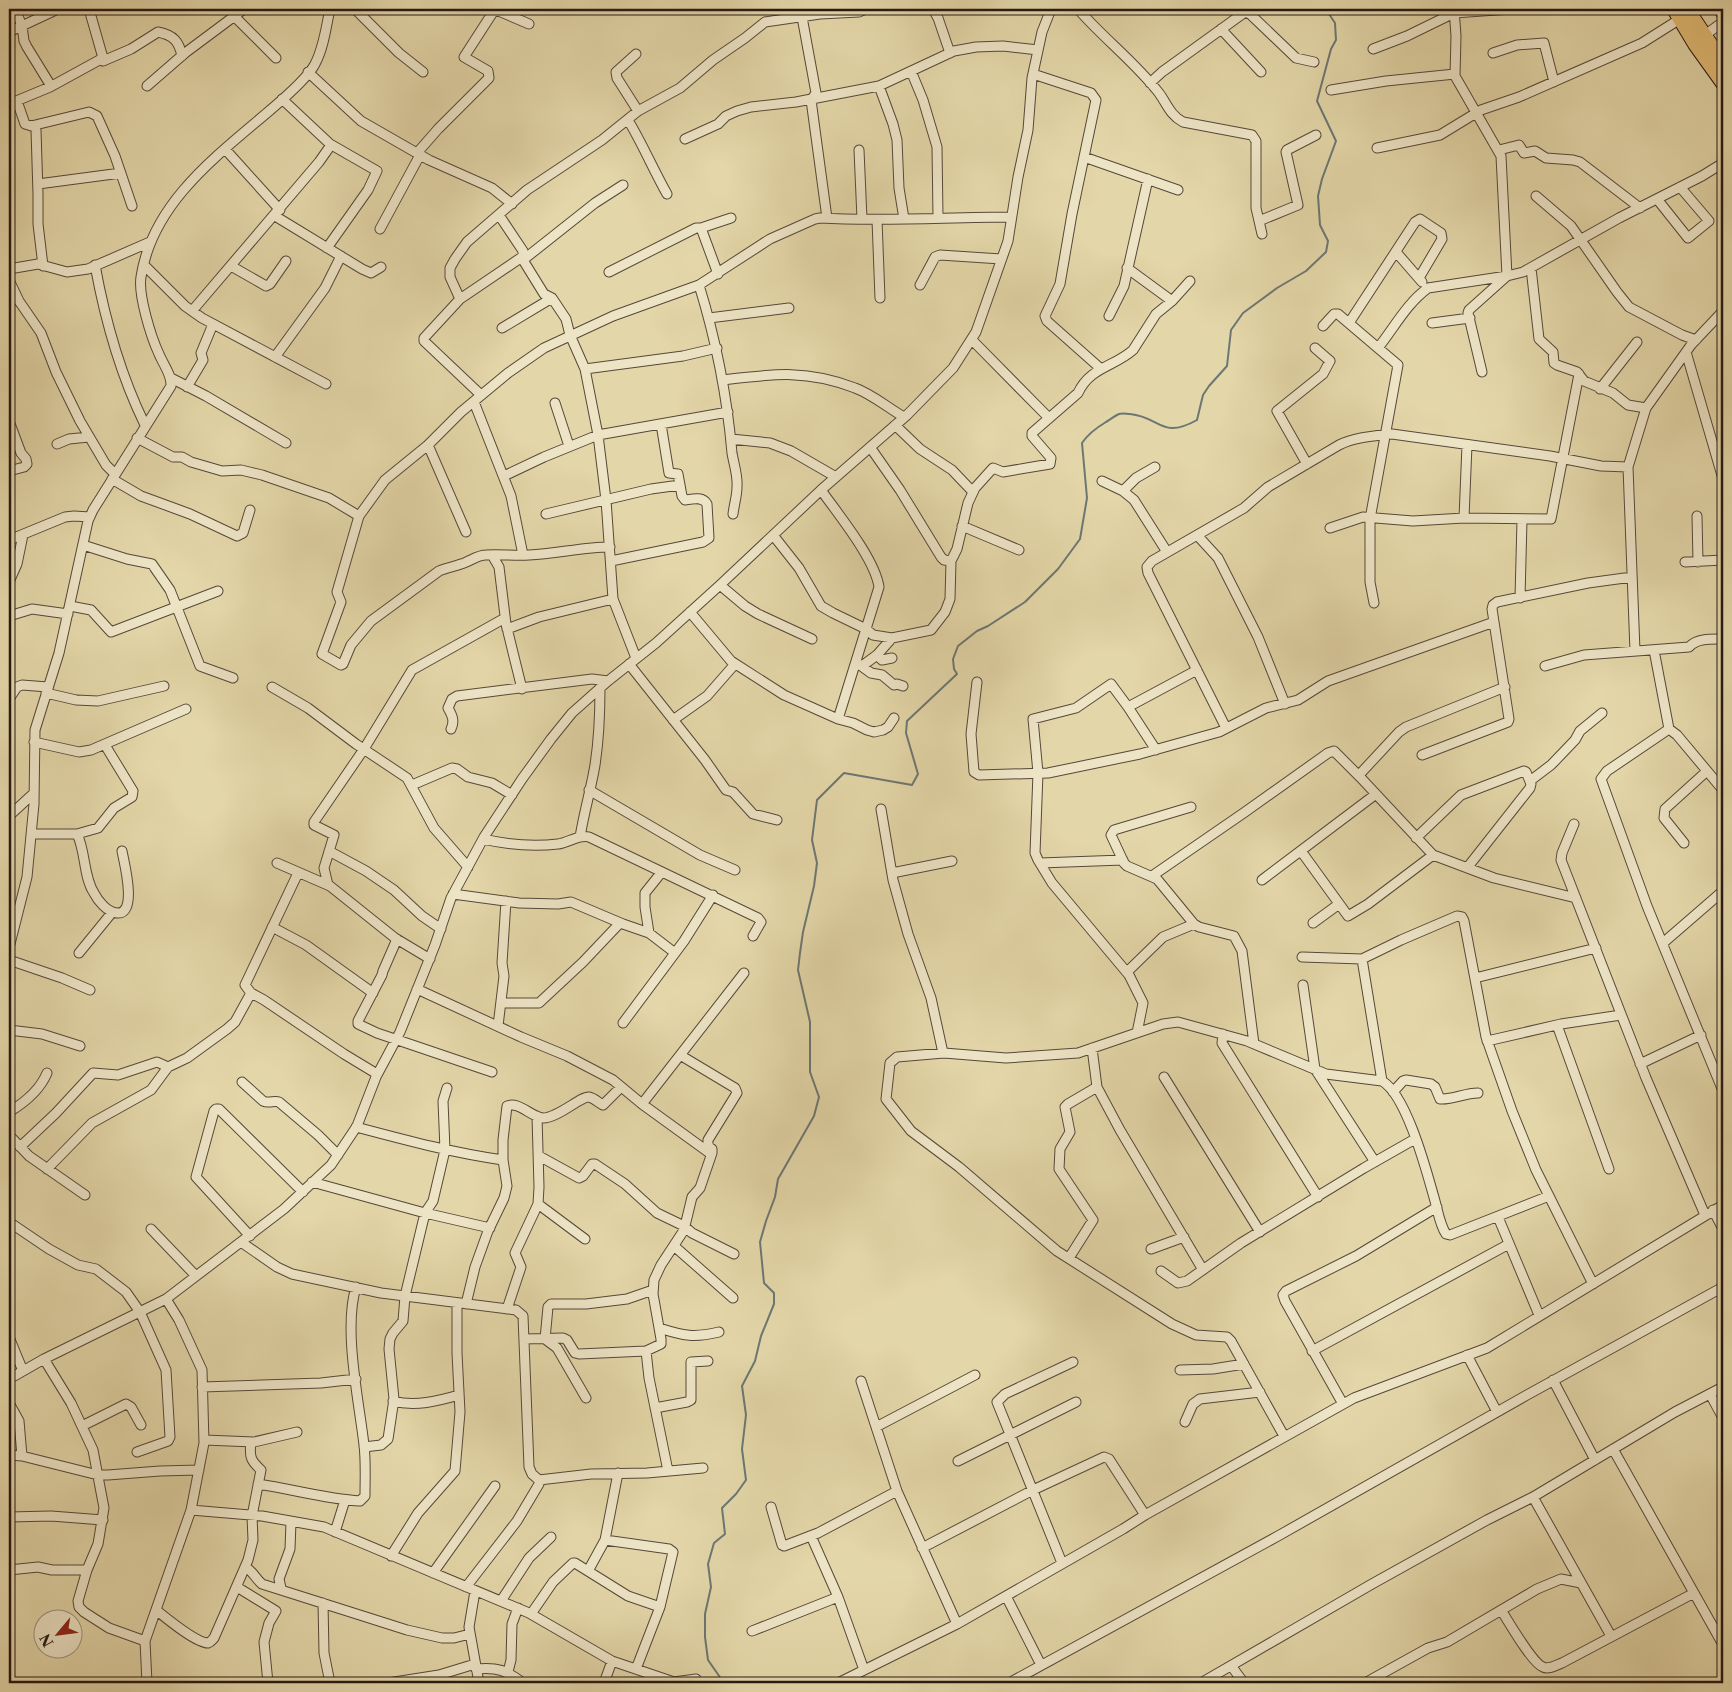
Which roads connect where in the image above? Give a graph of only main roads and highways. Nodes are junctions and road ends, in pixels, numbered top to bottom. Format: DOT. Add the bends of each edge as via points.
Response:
graph roads {
  1 [pos="1692,24"];
  2 [pos="1723,63"];
  3 [pos="1723,83"];
  1 -- 2 [label="highway"];
  1 -- 3 [label="highway"];
}
